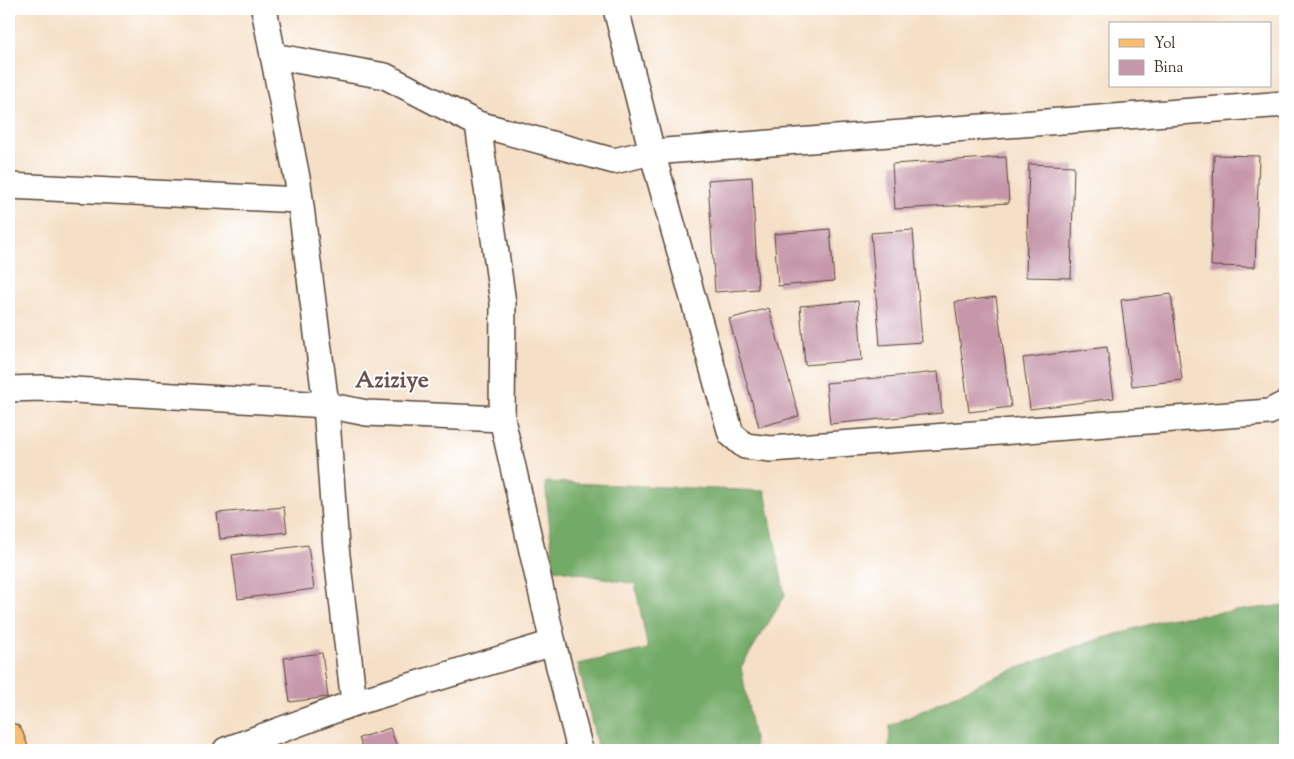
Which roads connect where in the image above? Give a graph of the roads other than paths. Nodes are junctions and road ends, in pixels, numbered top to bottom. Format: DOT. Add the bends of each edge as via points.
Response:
graph roads {
  1 [pos="264,9"];
  2 [pos="616,9"];
  3 [pos="273,56"];
  4 [pos="1285,104"];
  5 [pos="478,124"];
  6 [pos="652,152"];
  7 [pos="9,186"];
  8 [pos="299,200"];
  9 [pos="9,389"];
  10 [pos="1285,404"];
  11 [pos="326,405"];
  12 [pos="502,419"];
  13 [pos="553,643"];
  14 [pos="354,703"];
  15 [pos="9,737"];
  16 [pos="14,750"];
  17 [pos="226,750"];
  18 [pos="580,750"];
  1 -- 3 [label="street"];
  2 -- 6 [label="street"];
  3 -- 5 [label="street" via="384,76"];
  3 -- 8 [label="street"];
  4 -- 6 [label="street"];
  5 -- 6 [label="street" via="614,161"];
  5 -- 12 [label="street" via="503,303"];
  6 -- 10 [label="street" via="731,434 745,446 771,449 1269,412"];
  7 -- 8 [label="street"];
  8 -- 11 [label="street"];
  9 -- 11 [label="street" via="41,388"];
  11 -- 12 [label="street" via="367,413"];
  11 -- 14 [label="street" via="336,547"];
  12 -- 13 [label="street"];
  13 -- 14 [label="street"];
  13 -- 18 [label="street"];
  14 -- 17 [label="street"];
  15 -- 16 [label="main road"];
}
